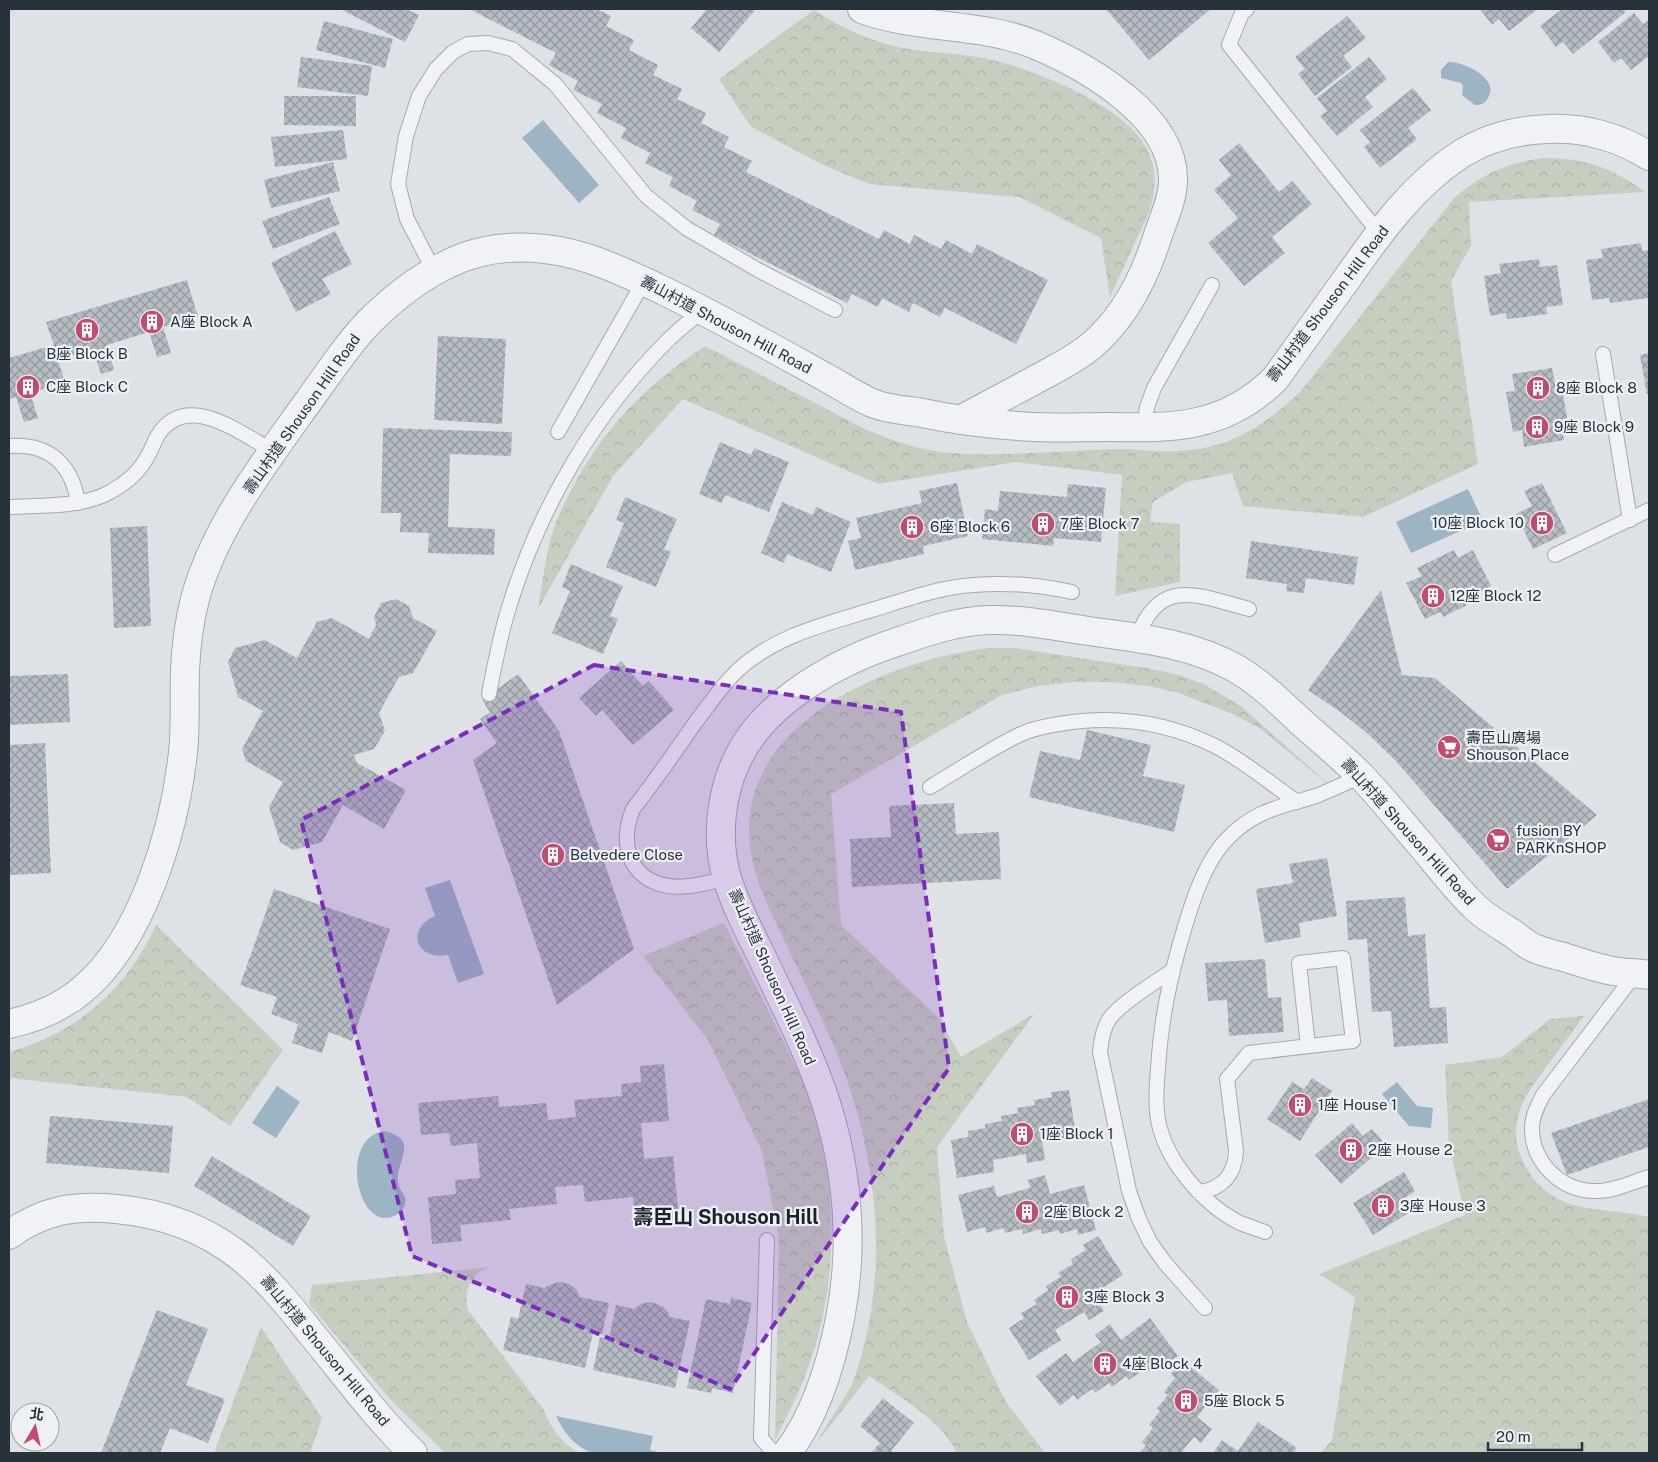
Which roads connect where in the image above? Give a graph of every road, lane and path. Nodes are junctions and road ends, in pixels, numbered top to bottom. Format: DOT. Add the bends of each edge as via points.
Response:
graph roads {
  1 [pos="862,9"];
  2 [pos="1247,9"];
  3 [pos="950,17"];
  4 [pos="1649,156"];
  5 [pos="1379,233"];
  6 [pos="434,271"];
  7 [pos="644,281"];
  8 [pos="1212,285"];
  9 [pos="703,310"];
  10 [pos="835,310"];
  11 [pos="1603,354"];
  12 [pos="960,420"];
  13 [pos="1144,427"];
  14 [pos="558,432"];
  15 [pos="9,446"];
  16 [pos="273,451"];
  17 [pos="78,503"];
  18 [pos="9,507"];
  19 [pos="1649,510"];
  20 [pos="1630,520"];
  21 [pos="1555,555"];
  22 [pos="1072,592"];
  23 [pos="1249,609"];
  24 [pos="1137,638"];
  25 [pos="489,694"];
  26 [pos="1360,776"];
  27 [pos="930,787"];
  28 [pos="1297,802"];
  29 [pos="727,878"];
  30 [pos="1173,970"];
  31 [pos="1643,974"];
  32 [pos="9,1024"];
  33 [pos="1308,1046"];
  34 [pos="1649,1177"];
  35 [pos="1199,1192"];
  36 [pos="1265,1232"];
  37 [pos="9,1235"];
  38 [pos="767,1240"];
  39 [pos="1205,1308"];
  40 [pos="413,1453"];
  41 [pos="774,1453"];
  42 [pos="787,1453"];
  1 -- 3 [label="street" via="904,21"];
  2 -- 5 [label="lane" via="1242,13 1229,45"];
  3 -- 12 [label="street" via="1064,58 1097,78 1155,127 1169,151 1173,181 1147,268 1126,308 1112,326 1069,362"];
  4 -- 5 [label="street, 壽山村道 Shouson Hill Road" via="1612,138 1585,131 1560,128 1509,134 1485,142 1441,169"];
  5 -- 13 [label="street, 壽山村道 Shouson Hill Road" via="1275,378 1260,394 1224,415 1205,421"];
  6 -- 7 [label="street, 壽山村道 Shouson Hill Road" via="467,255 524,248 566,252"];
  6 -- 10 [label="lane" via="407,219 398,184 406,136 419,96 436,69 453,52 468,44 488,43 512,49 555,84 646,196 686,228"];
  6 -- 16 [label="street, 壽山村道 Shouson Hill Road" via="392,301 353,340"];
  7 -- 9 [label="street, 壽山村道 Shouson Hill Road"];
  7 -- 14 [label="lane"];
  8 -- 13 [label="lane" via="1154,388"];
  9 -- 12 [label="street, 壽山村道 Shouson Hill Road" via="875,405"];
  9 -- 25 [label="lane" via="666,342 629,384 595,428 566,476 520,575 499,644"];
  11 -- 20 [label="lane"];
  12 -- 13 [label="street, 壽山村道 Shouson Hill Road" via="1034,427"];
  15 -- 17 [label="lane" via="38,448 60,462 70,473"];
  16 -- 17 [label="lane" via="213,418 196,414 184,416 165,426 146,459 122,485"];
  16 -- 32 [label="street, 壽山村道 Shouson Hill Road" via="216,545 196,598 186,648 183,753 176,797 156,870 143,901 115,954 81,992 36,1017"];
  17 -- 18 [label="lane"];
  19 -- 20 [label="lane"];
  20 -- 21 [label="lane"];
  22 -- 29 [label="lane" via="998,583 923,594 796,633 751,660 722,687 633,809 626,836 632,861 647,880 688,886"];
  23 -- 24 [label="lane" via="1192,594 1179,594 1167,598 1148,612"];
  24 -- 26 [label="street, 壽山村道 Shouson Hill Road" via="1184,647 1216,658 1239,671 1260,685"];
  24 -- 29 [label="street, 壽山村道 Shouson Hill Road" via="1017,621 986,620 937,629 867,652 832,669 772,713 748,740 736,761 727,784 721,824"];
  26 -- 28 [label="lane"];
  26 -- 31 [label="street, 壽山村道 Shouson Hill Road" via="1476,908 1533,948 1614,971"];
  27 -- 28 [label="lane" via="1020,734 1047,726 1104,719 1161,726 1216,746"];
  28 -- 30 [label="lane" via="1276,807 1243,825 1216,853 1206,870 1186,924"];
  29 -- 42 [label="street, 壽山村道 Shouson Hill Road" via="802,1041 827,1106 837,1144 848,1222 848,1260 837,1335 809,1416"];
  30 -- 35 [label="lane" via="1161,1036 1157,1112 1172,1155"];
  30 -- 39 [label="lane" via="1110,1018 1103,1031 1100,1052 1129,1191 1139,1219 1165,1263"];
  31 -- 34 [label="lane" via="1542,1095 1532,1127 1540,1160 1565,1184 1581,1190 1598,1191"];
  33 -- 33 [label="lane" via="1353,1041 1344,958 1299,963"];
  33 -- 35 [label="lane" via="1248,1053 1227,1079 1236,1162 1226,1180 1209,1191"];
  35 -- 36 [label="lane" via="1241,1223"];
  37 -- 40 [label="street, 壽山村道 Shouson Hill Road" via="40,1217 62,1209 96,1207 162,1217 213,1239 258,1272 376,1414"];
  38 -- 41 [label="lane" via="761,1438"];
}
